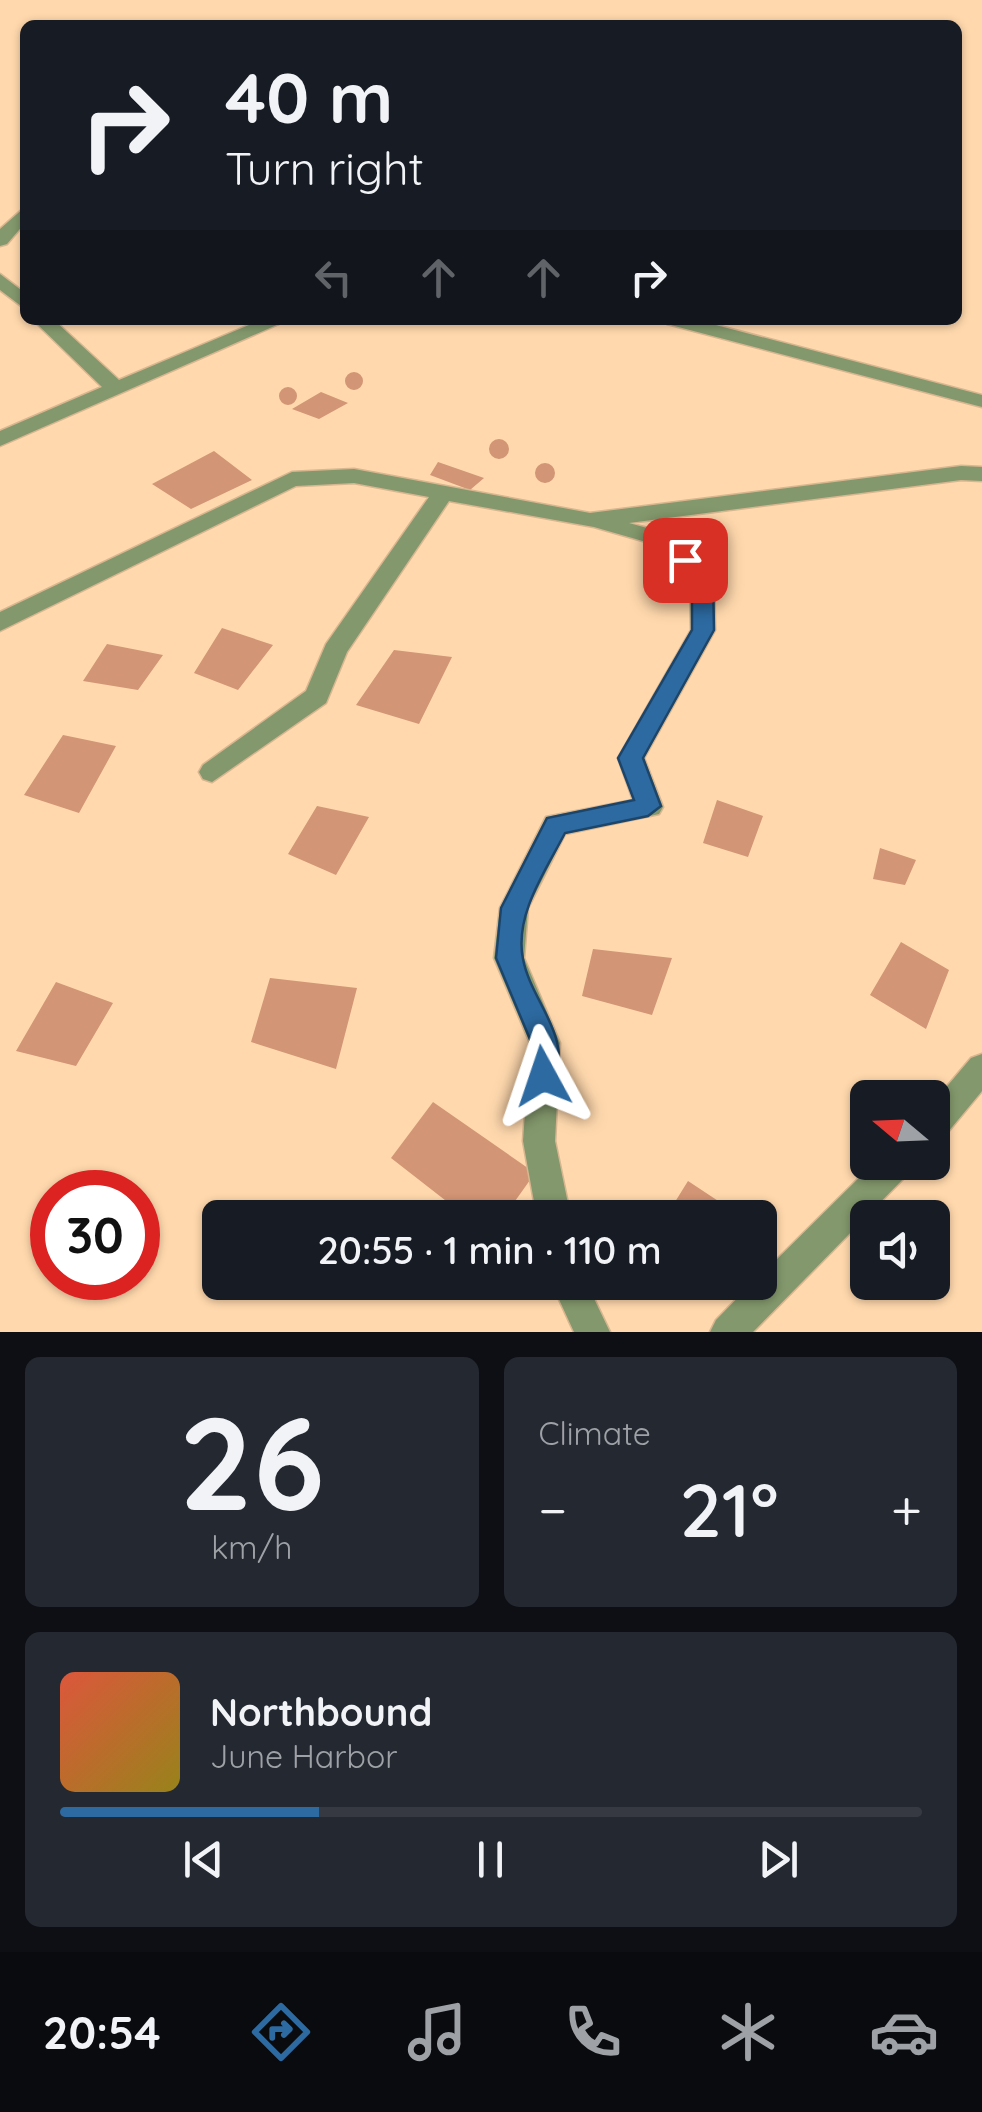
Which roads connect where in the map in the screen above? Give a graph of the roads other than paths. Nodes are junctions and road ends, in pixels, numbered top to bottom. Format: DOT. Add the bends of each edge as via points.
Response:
graph roads {
  1 [pos="20,218"];
  2 [pos="0,240"];
  3 [pos="0,280"];
  4 [pos="20,299"];
  5 [pos="48,325"];
  6 [pos="266,325"];
  7 [pos="693,325"];
  8 [pos="116,388"];
  9 [pos="982,401"];
  10 [pos="0,439"];
  11 [pos="982,474"];
  12 [pos="442,494"];
  13 [pos="590,520"];
  14 [pos="0,622"];
  15 [pos="212,772"];
  16 [pos="982,1068"];
  17 [pos="950,1106"];
  18 [pos="880,1180"];
  19 [pos="550,1200"];
  20 [pos="577,1300"];
  21 [pos="592,1332"];
  22 [pos="728,1332"];
  1 -- 2 [label="street"];
  3 -- 4 [label="street"];
  5 -- 8 [label="street"];
  6 -- 8 [label="street"];
  7 -- 9 [label="street"];
  8 -- 10 [label="street"];
  11 -- 13 [label="street"];
  12 -- 13 [label="street"];
  12 -- 14 [label="street" via="354,476 292,480"];
  12 -- 15 [label="street" via="335,650 317,696"];
  13 -- 19 [label="street" via="668,541 702,578 703,630 630,758 648,806 556,825 514,908 509,958 546,1044 538,1140"];
  16 -- 17 [label="street"];
  18 -- 22 [label="street"];
  20 -- 21 [label="street"];
}
